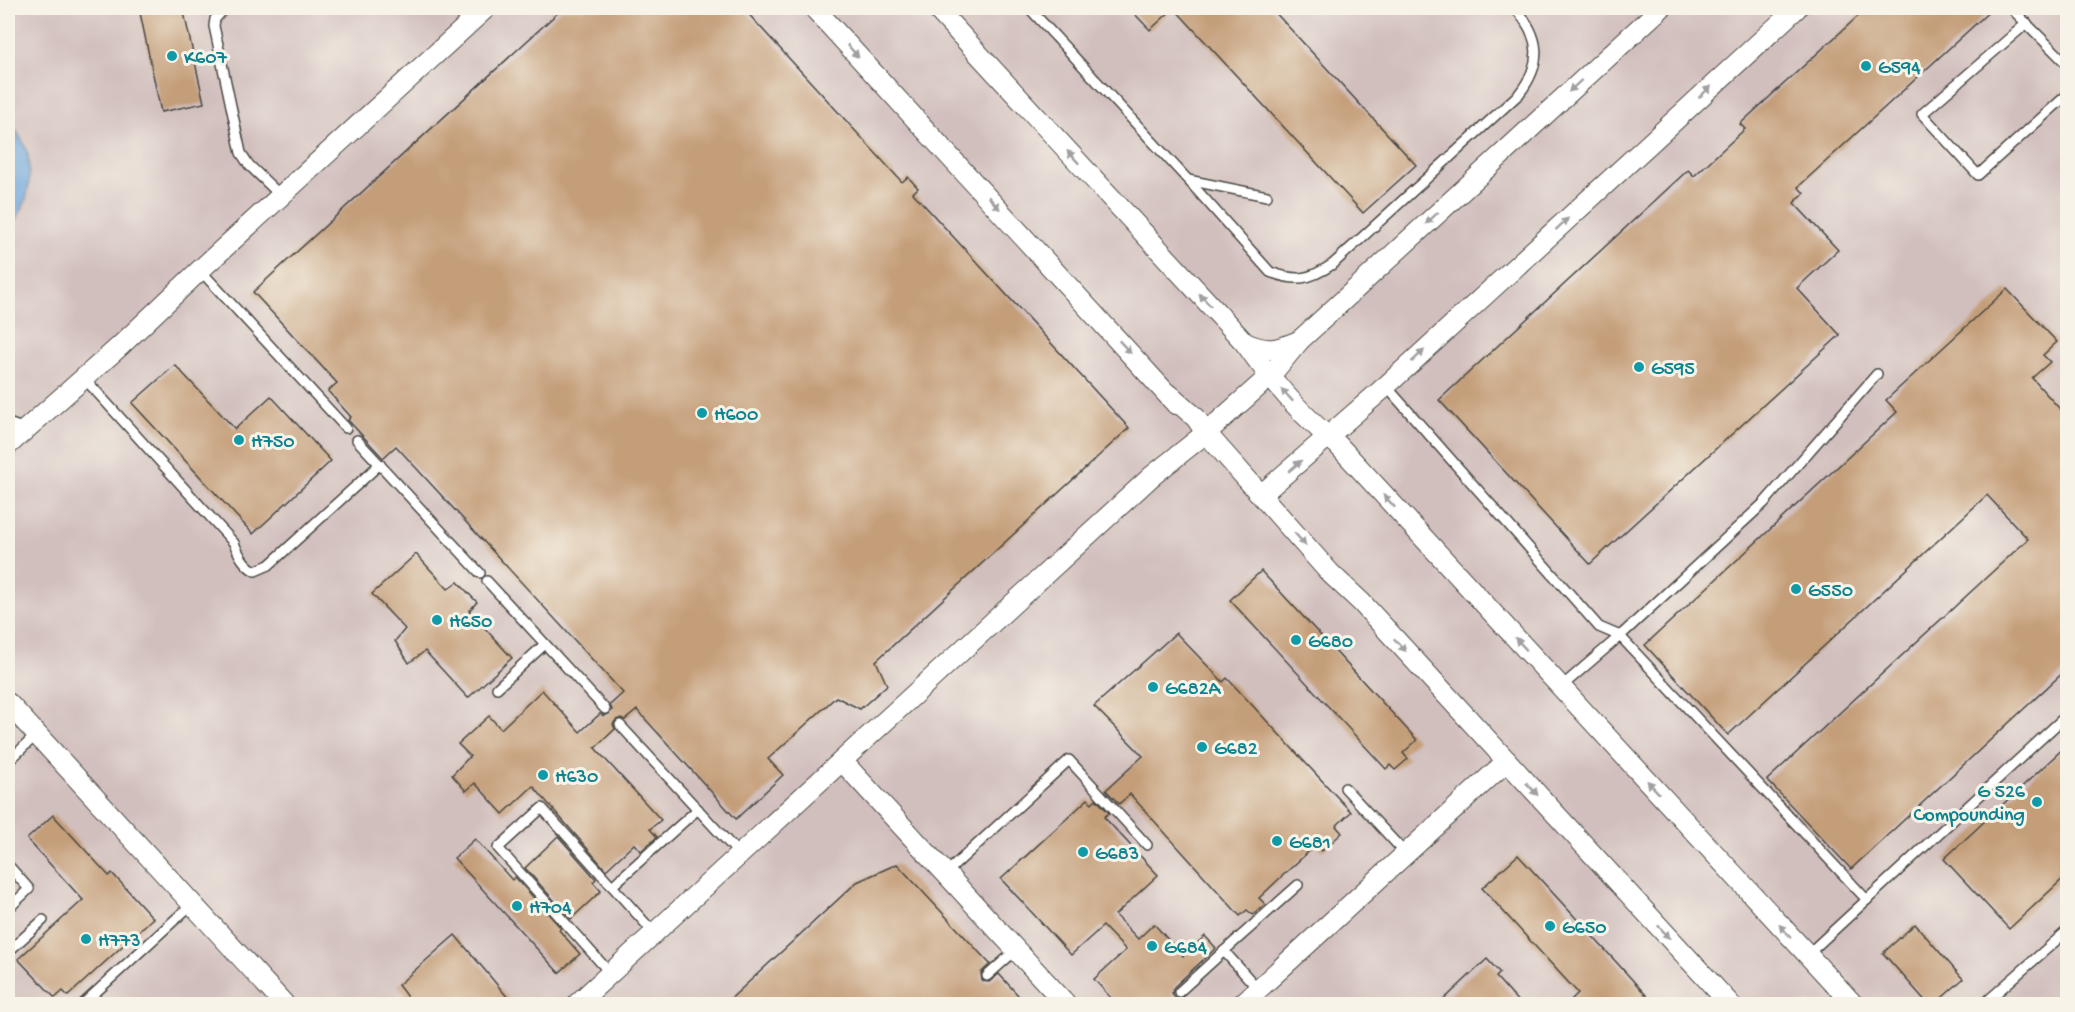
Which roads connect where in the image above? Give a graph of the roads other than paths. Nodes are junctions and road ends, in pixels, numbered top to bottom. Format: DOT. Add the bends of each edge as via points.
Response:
graph roads {
  1 [pos="225,8"];
  2 [pos="814,8"];
  3 [pos="936,8"];
  4 [pos="1029,8"];
  5 [pos="1515,8"];
  6 [pos="1661,8"];
  7 [pos="1797,8"];
  8 [pos="2011,8"];
  9 [pos="483,9"];
  10 [pos="2027,23"];
  11 [pos="2067,65"];
  12 [pos="2067,94"];
  13 [pos="1188,180"];
  14 [pos="1267,196"];
  15 [pos="282,197"];
  16 [pos="201,270"];
  17 [pos="1299,341"];
  18 [pos="1245,343"];
  19 [pos="1877,374"];
  20 [pos="1270,376"];
  21 [pos="84,378"];
  22 [pos="1386,386"];
  23 [pos="16,426"];
  24 [pos="346,428"];
  25 [pos="1206,433"];
  26 [pos="1328,437"];
  27 [pos="357,440"];
  28 [pos="8,445"];
  29 [pos="380,464"];
  30 [pos="1262,494"];
  31 [pos="480,573"];
  32 [pos="487,581"];
  33 [pos="1620,636"];
  34 [pos="545,644"];
  35 [pos="1561,687"];
  36 [pos="496,688"];
  37 [pos="8,703"];
  38 [pos="605,709"];
  39 [pos="2067,714"];
  40 [pos="620,725"];
  41 [pos="36,735"];
  42 [pos="842,761"];
  43 [pos="1507,761"];
  44 [pos="8,762"];
  45 [pos="1345,788"];
  46 [pos="698,809"];
  47 [pos="1147,845"];
  48 [pos="1406,854"];
  49 [pos="740,855"];
  50 [pos="8,865"];
  51 [pos="946,873"];
  52 [pos="1298,885"];
  53 [pos="612,886"];
  54 [pos="1867,900"];
  55 [pos="192,904"];
  56 [pos="8,909"];
  57 [pos="43,920"];
  58 [pos="2067,930"];
  59 [pos="655,934"];
  60 [pos="1016,950"];
  61 [pos="1224,951"];
  62 [pos="8,952"];
  63 [pos="1807,955"];
  64 [pos="611,974"];
  65 [pos="987,976"];
  66 [pos="1258,989"];
  67 [pos="1179,992"];
  68 [pos="1061,1003"];
  69 [pos="83,1005"];
  70 [pos="284,1005"];
  71 [pos="578,1005"];
  72 [pos="1242,1005"];
  73 [pos="1730,1005"];
  74 [pos="1853,1005"];
  75 [pos="1984,1005"];
  1 -- 15 [label="lane" via="214,26 241,153"];
  2 -- 25 [label="street, one-way"];
  18 -- 3 [label="street, one-way"];
  4 -- 13 [label="lane"];
  5 -- 13 [label="lane" via="1531,29 1536,47 1536,60 1526,85 1322,272 1302,279 1270,272"];
  6 -- 17 [label="street, one-way"];
  22 -- 7 [label="street, one-way"];
  8 -- 10 [label="lane"];
  9 -- 15 [label="street"];
  10 -- 11 [label="lane"];
  10 -- 12 [label="lane" via="1922,114 1978,175"];
  13 -- 14 [label="lane"];
  15 -- 16 [label="street"];
  16 -- 21 [label="street"];
  16 -- 24 [label="lane"];
  17 -- 18 [label="street" via="1276,350"];
  17 -- 20 [label="street"];
  18 -- 20 [label="street"];
  19 -- 33 [label="lane" via="1764,504"];
  20 -- 25 [label="street"];
  26 -- 20 [label="street, one-way"];
  21 -- 23 [label="street"];
  21 -- 29 [label="lane" via="255,571 269,565"];
  22 -- 26 [label="street"];
  22 -- 33 [label="lane" via="1599,627"];
  23 -- 28 [label="street"];
  25 -- 30 [label="street"];
  25 -- 42 [label="street" via="1152,476"];
  30 -- 26 [label="street, one-way"];
  35 -- 26 [label="street, one-way"];
  27 -- 29 [label="lane"];
  29 -- 31 [label="lane"];
  30 -- 43 [label="street, one-way" via="1330,573"];
  32 -- 34 [label="lane"];
  33 -- 35 [label="lane"];
  33 -- 54 [label="lane"];
  34 -- 36 [label="lane"];
  34 -- 38 [label="lane"];
  63 -- 35 [label="street, one-way"];
  37 -- 41 [label="street"];
  39 -- 54 [label="lane"];
  40 -- 46 [label="lane"];
  41 -- 44 [label="lane"];
  41 -- 55 [label="street"];
  42 -- 49 [label="street"];
  42 -- 51 [label="street"];
  43 -- 48 [label="street"];
  43 -- 73 [label="street, one-way"];
  45 -- 48 [label="lane"];
  46 -- 49 [label="lane"];
  46 -- 53 [label="lane"];
  47 -- 51 [label="lane" via="1069,760"];
  48 -- 66 [label="street"];
  49 -- 59 [label="street"];
  50 -- 56 [label="lane" via="29,889"];
  51 -- 60 [label="street"];
  52 -- 61 [label="lane"];
  53 -- 59 [label="lane"];
  53 -- 64 [label="lane" via="542,808 498,848"];
  54 -- 63 [label="lane"];
  55 -- 69 [label="lane"];
  55 -- 70 [label="street"];
  57 -- 62 [label="lane"];
  58 -- 75 [label="lane"];
  59 -- 64 [label="street"];
  60 -- 65 [label="lane"];
  60 -- 68 [label="street"];
  61 -- 66 [label="lane"];
  61 -- 67 [label="lane"];
  63 -- 74 [label="street"];
  64 -- 71 [label="street"];
  66 -- 72 [label="street"];
}
